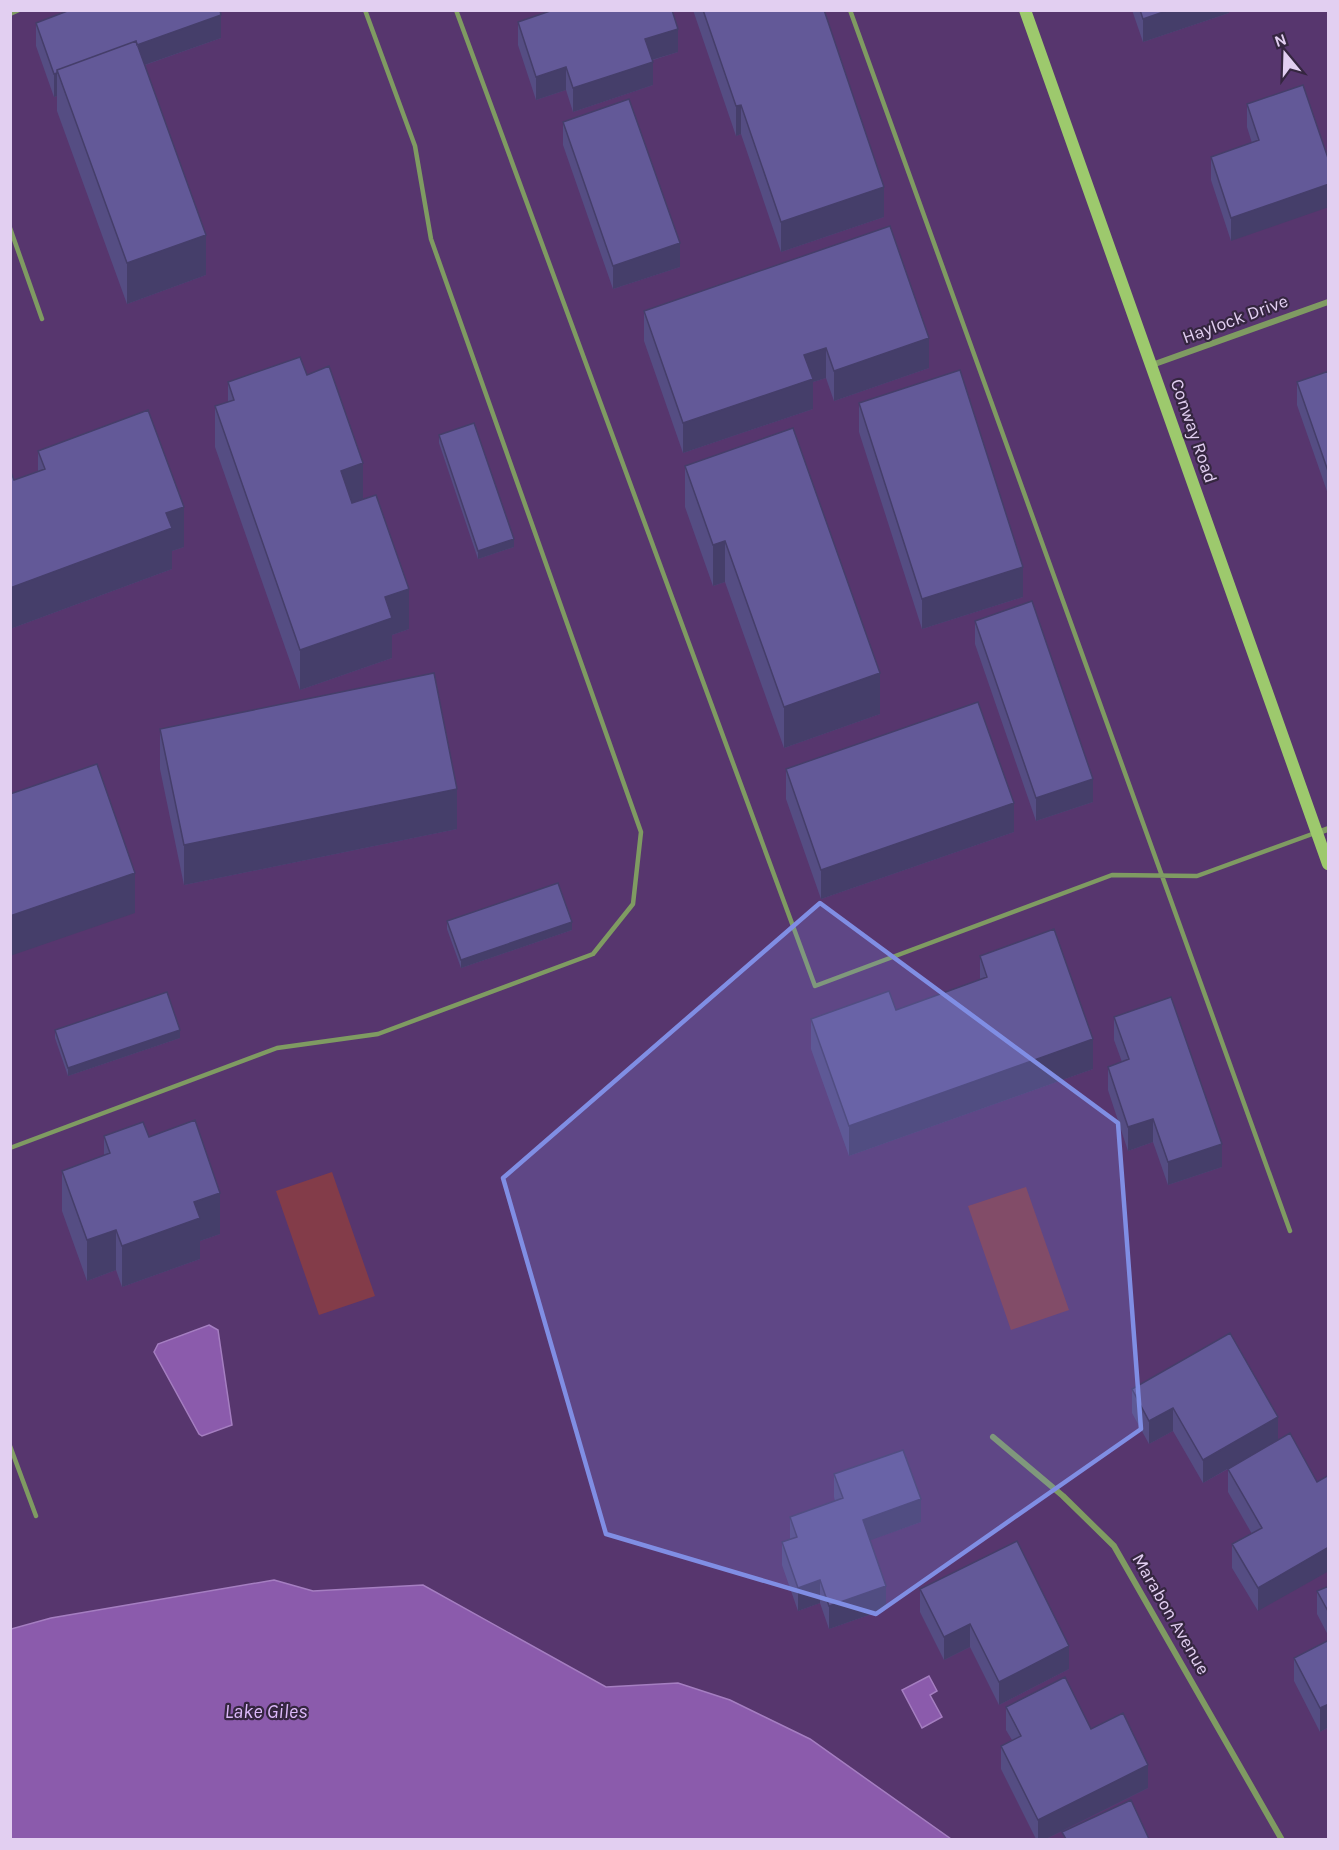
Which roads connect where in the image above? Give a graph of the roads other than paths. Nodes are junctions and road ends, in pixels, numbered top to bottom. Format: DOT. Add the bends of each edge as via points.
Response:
graph roads {
  1 [pos="19,10"];
  2 [pos="365,10"];
  3 [pos="456,10"];
  4 [pos="850,10"];
  5 [pos="1025,10"];
  6 [pos="10,14"];
  7 [pos="10,228"];
  8 [pos="1329,302"];
  9 [pos="42,319"];
  10 [pos="1152,365"];
  11 [pos="1323,831"];
  12 [pos="1329,864"];
  13 [pos="1163,875"];
  14 [pos="10,1148"];
  15 [pos="1290,1232"];
  16 [pos="993,1437"];
  17 [pos="10,1446"];
  18 [pos="36,1516"];
  19 [pos="1282,1839"];
  1 -- 6 [label="lane"];
  2 -- 14 [label="lane" via="415,146 432,239 641,832 633,904 593,954 378,1034 277,1048"];
  3 -- 13 [label="lane" via="816,986 1112,875"];
  4 -- 13 [label="lane"];
  5 -- 10 [label="main road, Conway Road"];
  7 -- 9 [label="lane"];
  8 -- 10 [label="street, Haylock Drive"];
  10 -- 11 [label="main road, Conway Road"];
  11 -- 12 [label="main road, Conway Road"];
  11 -- 13 [label="lane" via="1197,876"];
  13 -- 15 [label="lane"];
  16 -- 19 [label="street, Marabon Avenue" via="1064,1496 1114,1546"];
  17 -- 18 [label="lane"];
}
